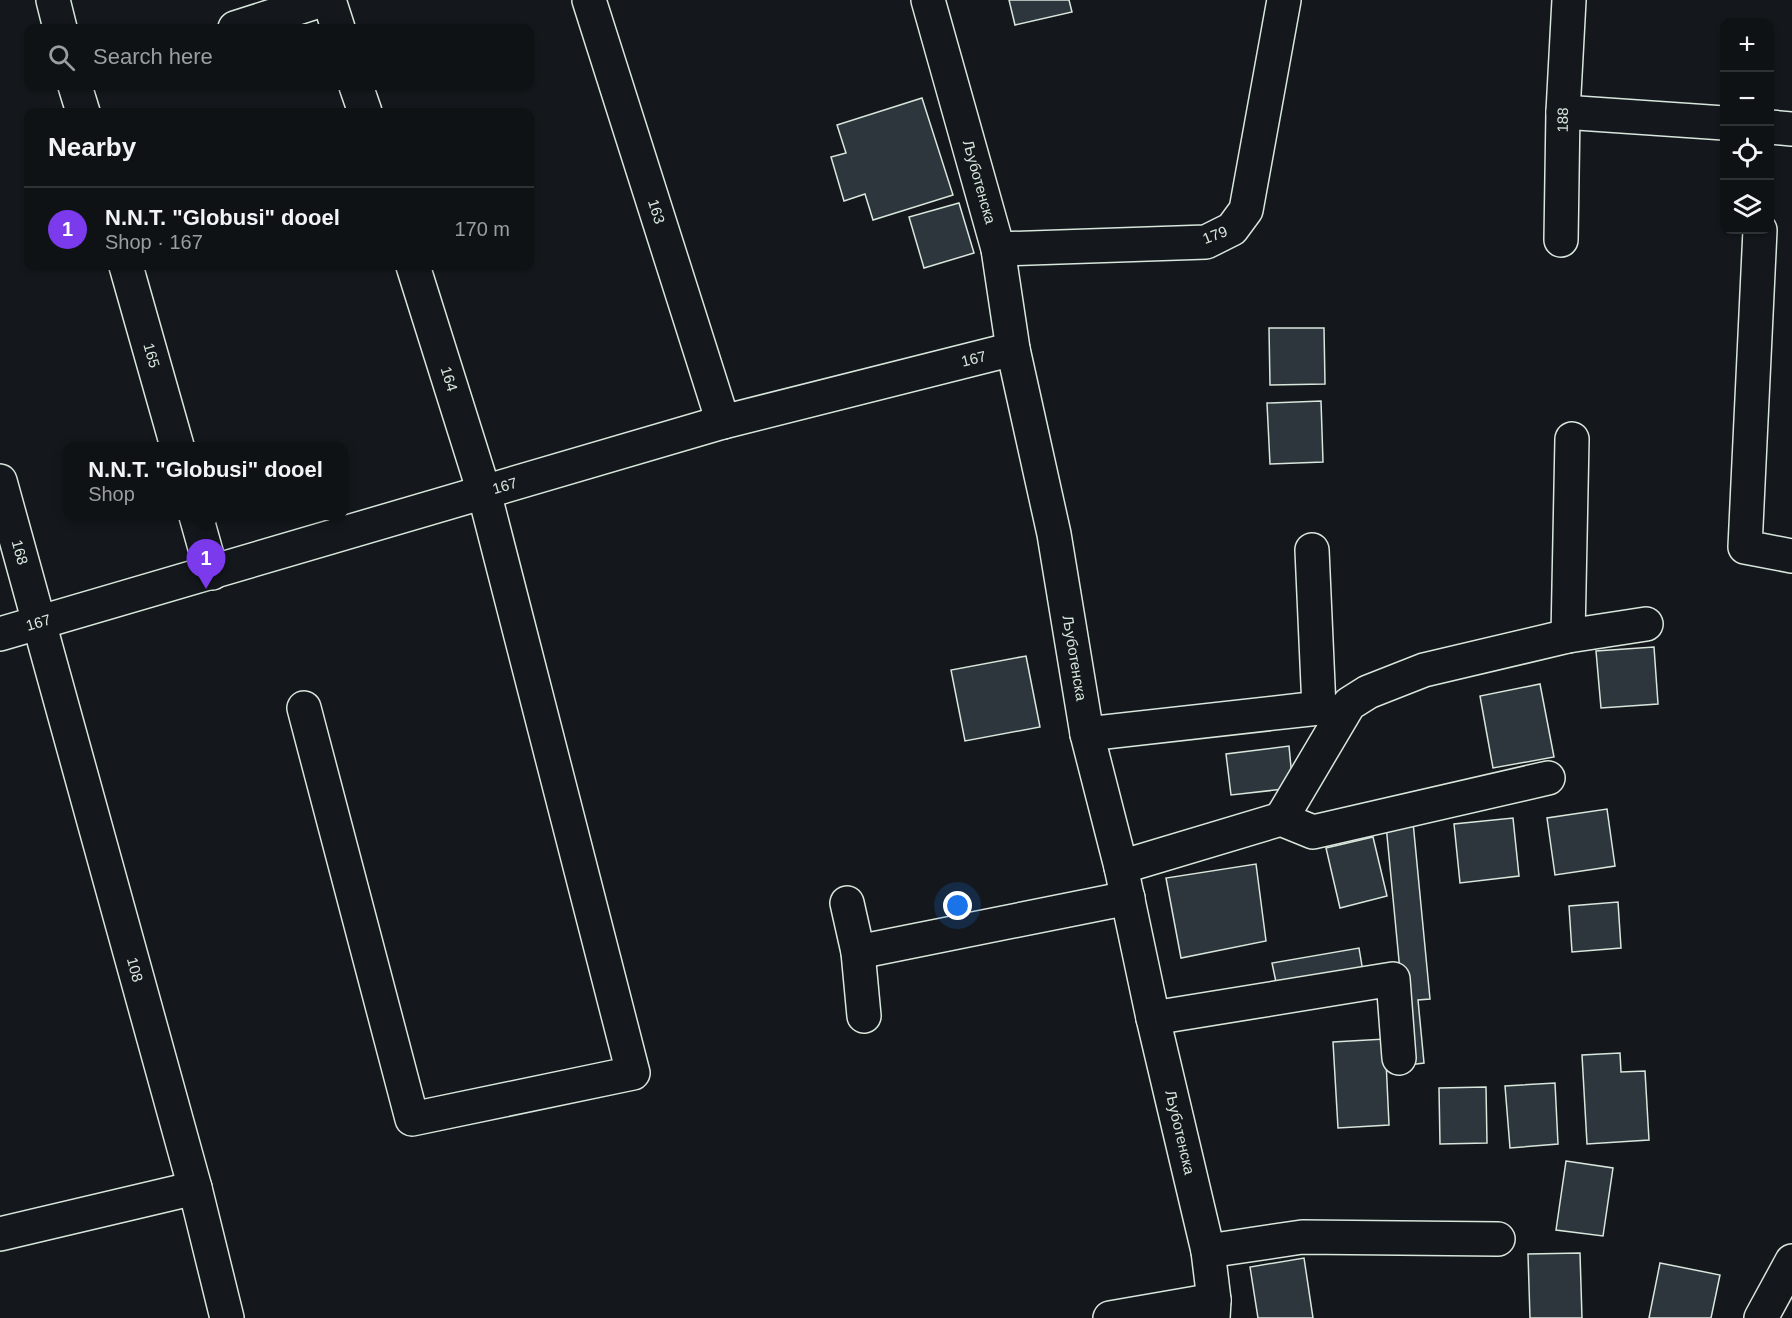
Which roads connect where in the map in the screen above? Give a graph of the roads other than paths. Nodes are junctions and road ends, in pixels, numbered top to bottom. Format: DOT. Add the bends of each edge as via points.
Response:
graph roads {
  1 [pos="53,0"];
  2 [pos="322,0"];
  3 [pos="329,0"];
  4 [pos="589,0"];
  5 [pos="928,0"];
  6 [pos="1284,0"];
  7 [pos="1569,0"];
  8 [pos="59,24"];
  9 [pos="247,24"];
  10 [pos="337,24"];
  11 [pos="76,90"];
  12 [pos="357,90"];
  13 [pos="82,108"];
  14 [pos="364,108"];
  15 [pos="1563,112"];
  16 [pos="1720,123"];
  17 [pos="1774,127"];
  18 [pos="1792,129"];
  19 [pos="1760,234"];
  20 [pos="1561,240"];
  21 [pos="998,249"];
  22 [pos="127,270"];
  23 [pos="414,270"];
  24 [pos="1013,349"];
  25 [pos="723,422"];
  26 [pos="1572,440"];
  27 [pos="176,442"];
  28 [pos="0,481"];
  29 [pos="484,492"];
  30 [pos="197,520"];
  31 [pos="1312,550"];
  32 [pos="1792,556"];
  33 [pos="212,573"];
  34 [pos="38,623"];
  35 [pos="1646,624"];
  36 [pos="0,634"];
  37 [pos="1568,636"];
  38 [pos="304,708"];
  39 [pos="1087,734"];
  40 [pos="1548,778"];
  41 [pos="1281,819"];
  42 [pos="1125,883"];
  43 [pos="847,903"];
  44 [pos="858,952"];
  45 [pos="864,1016"];
  46 [pos="1153,1017"];
  47 [pos="1399,1058"];
  48 [pos="195,1188"];
  49 [pos="0,1234"];
  50 [pos="1498,1239"];
  51 [pos="1208,1251"];
  52 [pos="1792,1261"];
  53 [pos="1213,1309"];
  54 [pos="227,1318"];
  55 [pos="1110,1318"];
  56 [pos="1761,1318"];
  1 -- 8 [label="street"];
  2 -- 9 [label="street"];
  3 -- 10 [label="street"];
  4 -- 25 [label="street, 163"];
  5 -- 21 [label="street, Љуботенска"];
  6 -- 21 [label="street, 179" via="1246,210 1232,229 1206,242"];
  7 -- 15 [label="street, 188"];
  11 -- 13 [label="street"];
  12 -- 14 [label="street"];
  15 -- 16 [label="street"];
  15 -- 20 [label="street, 188"];
  17 -- 18 [label="street"];
  19 -- 32 [label="street" via="1745,547"];
  21 -- 24 [label="street, Љуботенска"];
  22 -- 27 [label="street, 165"];
  23 -- 29 [label="street, 164"];
  24 -- 25 [label="street, 167"];
  24 -- 39 [label="street, Љуботенска" via="1054,534"];
  25 -- 29 [label="street, 167"];
  26 -- 37 [label="street"];
  28 -- 34 [label="street, 168"];
  29 -- 33 [label="street, 167"];
  29 -- 38 [label="street, 164" via="633,1073 412,1119"];
  30 -- 33 [label="street"];
  31 -- 39 [label="street" via="1319,708"];
  33 -- 34 [label="street, 167"];
  34 -- 36 [label="street, 167"];
  34 -- 48 [label="street, 108"];
  35 -- 37 [label="street"];
  37 -- 41 [label="street" via="1424,670 1368,692 1349,704"];
  39 -- 42 [label="street, Љуботенска"];
  40 -- 41 [label="street" via="1313,832"];
  41 -- 42 [label="street"];
  42 -- 44 [label="street"];
  42 -- 46 [label="street, Љуботенска"];
  43 -- 44 [label="street"];
  44 -- 45 [label="street"];
  46 -- 47 [label="street" via="1393,979"];
  46 -- 51 [label="street, Љуботенска"];
  48 -- 49 [label="street"];
  48 -- 54 [label="street, 108"];
  50 -- 51 [label="street" via="1302,1237"];
  51 -- 53 [label="street, Љуботенска"];
  52 -- 56 [label="street"];
  53 -- 55 [label="street"];
}
